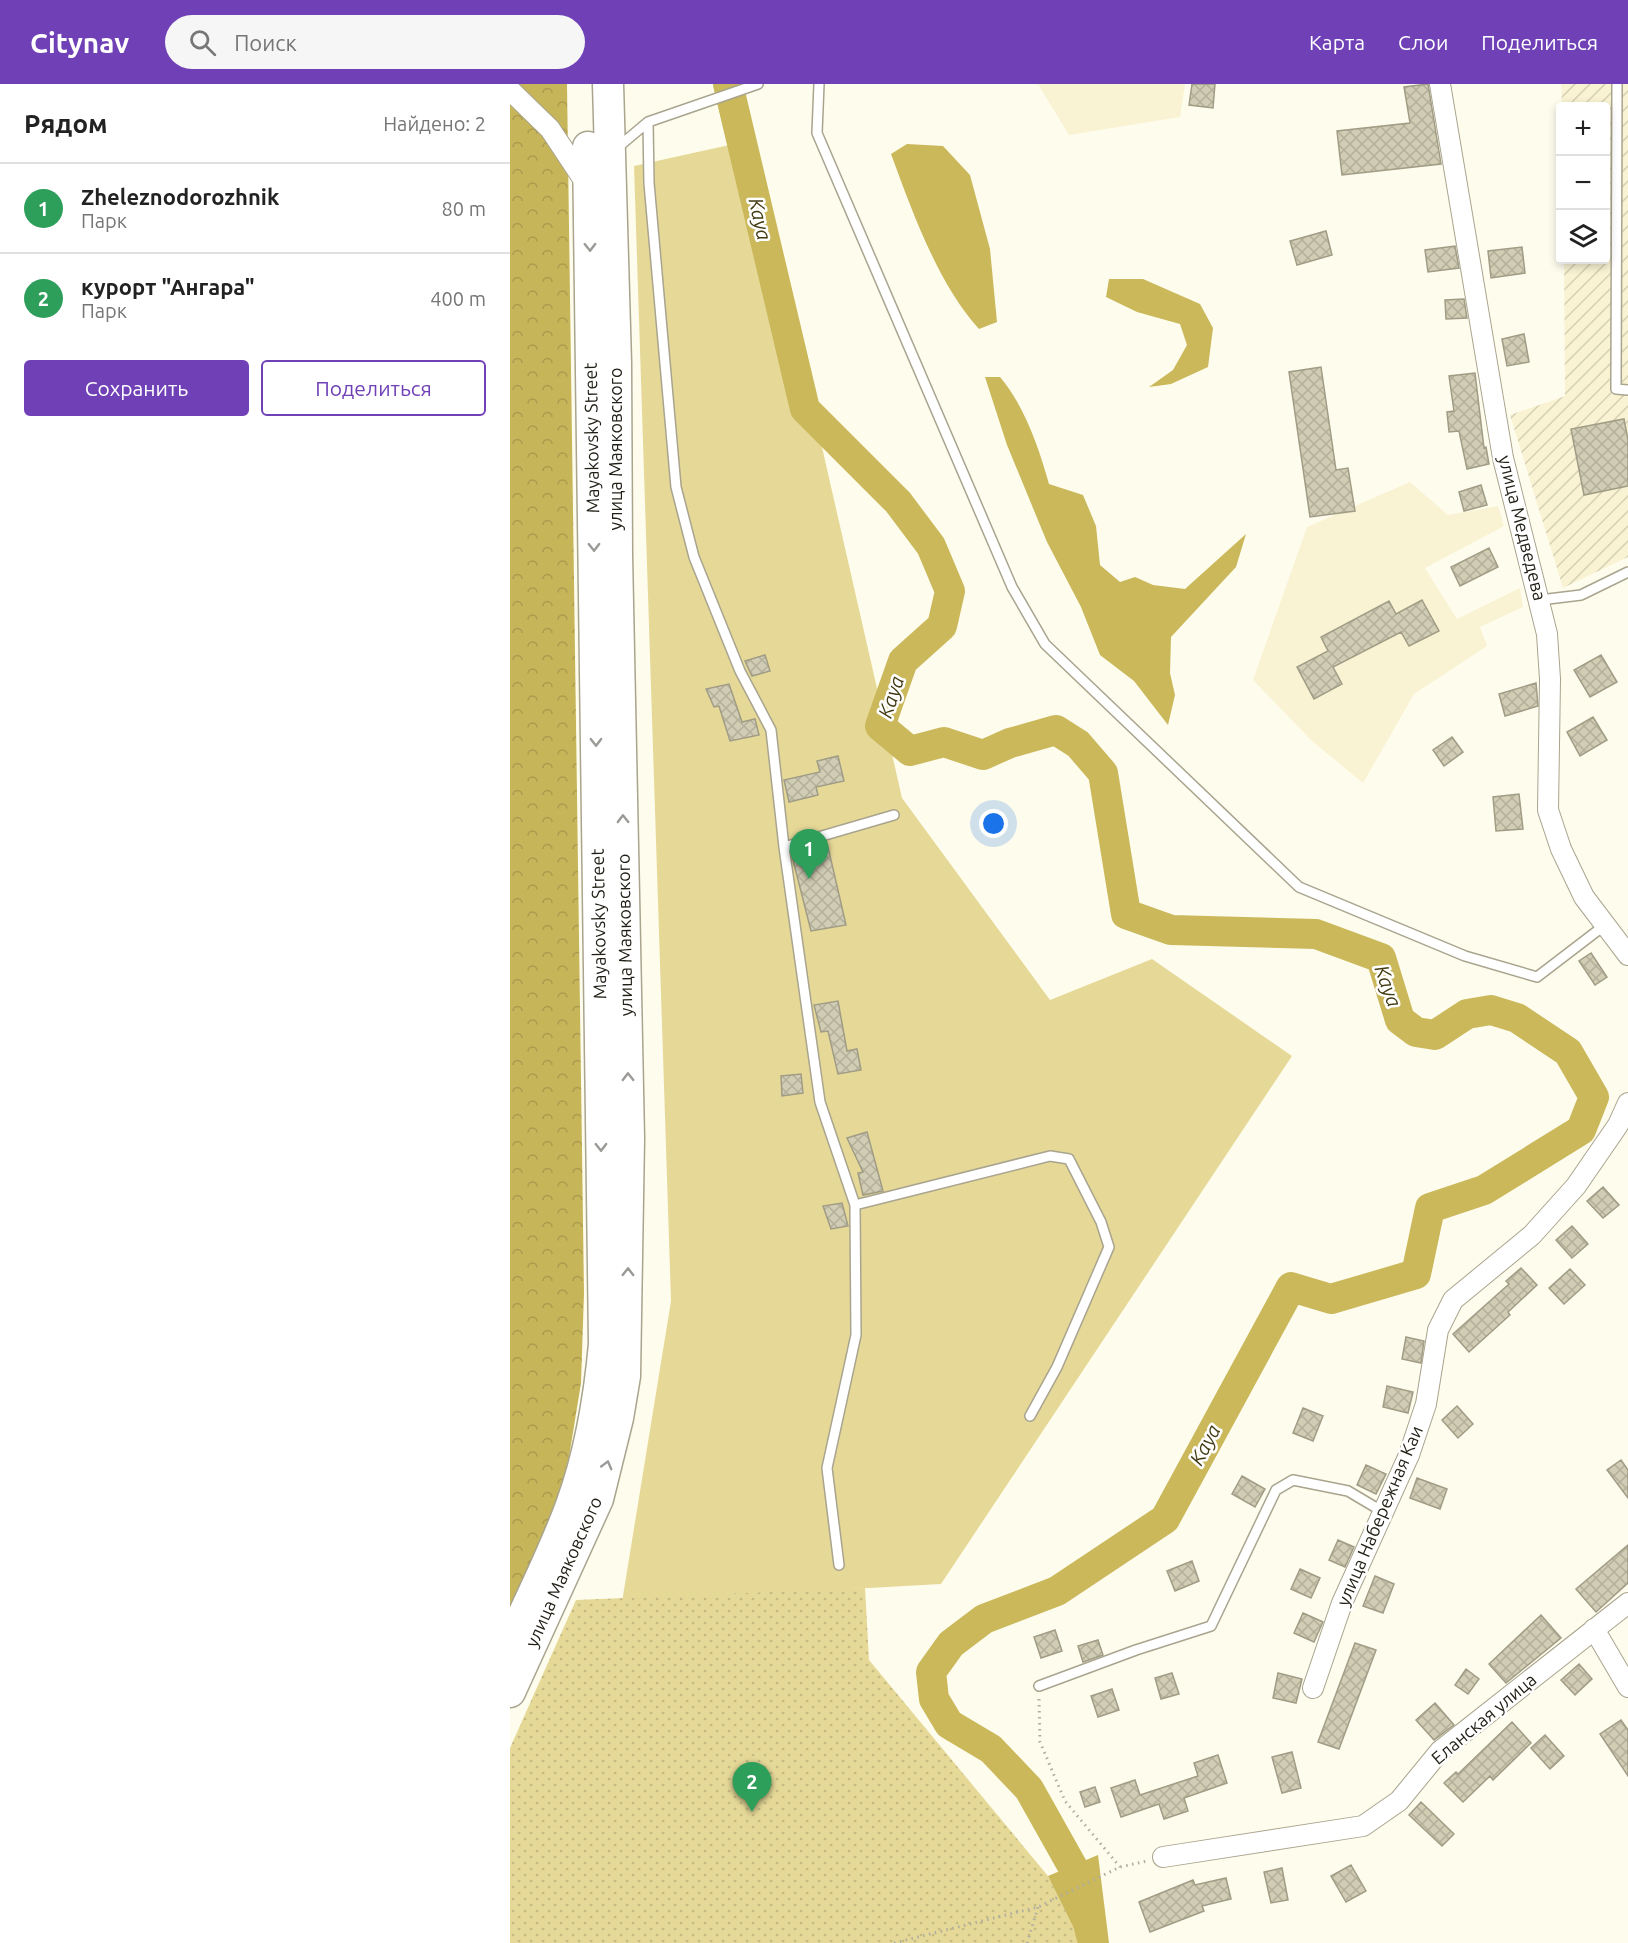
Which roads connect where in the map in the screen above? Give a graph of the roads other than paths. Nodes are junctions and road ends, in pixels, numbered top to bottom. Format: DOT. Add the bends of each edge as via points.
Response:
graph roads {
  1 [pos="588,84"];
  2 [pos="608,84"];
  3 [pos="758,84"];
  4 [pos="819,84"];
  5 [pos="1440,84"];
  6 [pos="1617,84"];
  7 [pos="510,90"];
  8 [pos="648,122"];
  9 [pos="609,156"];
  10 [pos="589,189"];
  11 [pos="1628,390"];
  12 [pos="1628,572"];
  13 [pos="1540,600"];
  14 [pos="894,815"];
  15 [pos="784,848"];
  16 [pos="1605,925"];
  17 [pos="1628,955"];
  18 [pos="1628,1103"];
  19 [pos="1623,1123"];
  20 [pos="855,1205"];
  21 [pos="1030,1416"];
  22 [pos="1385,1513"];
  23 [pos="839,1565"];
  24 [pos="1628,1603"];
  25 [pos="1594,1629"];
  26 [pos="510,1642"];
  27 [pos="1039,1686"];
  28 [pos="1628,1687"];
  29 [pos="1313,1688"];
  30 [pos="510,1692"];
  31 [pos="1163,1857"];
  1 -- 10 [label="main road"];
  2 -- 9 [label="main road, улица Маяковского"];
  3 -- 8 [label="lane"];
  4 -- 16 [label="lane" via="817,133 1012,587 1045,644 1299,887 1465,956 1538,976"];
  5 -- 13 [label="street, улица Медведева" via="1503,458"];
  6 -- 11 [label="lane" via="1616,388"];
  7 -- 10 [label="street" via="550,129"];
  8 -- 9 [label="lane"];
  8 -- 15 [label="lane" via="648,183 676,487 694,557 740,671 771,730"];
  30 -- 9 [label="main road, улица Маяковского, one-way" via="598,1499 625,1376 629,1126"];
  10 -- 26 [label="main road, Mayakovsky Street, one-way" via="604,1344 600,1393 579,1479 552,1553"];
  12 -- 13 [label="lane" via="1581,595"];
  13 -- 16 [label="street, улица Медведева" via="1550,679 1548,810 1561,849"];
  14 -- 15 [label="lane"];
  15 -- 20 [label="lane" via="820,1102"];
  16 -- 17 [label="street, улица Медведева"];
  18 -- 19 [label="street, улица Набережная Каи"];
  19 -- 22 [label="street, улица Набережная Каи" via="1576,1186 1532,1235 1454,1300 1438,1330 1426,1404"];
  20 -- 21 [label="lane" via="1050,1156 1069,1159 1101,1222 1109,1247 1057,1367"];
  20 -- 23 [label="lane" via="856,1335 827,1468"];
  22 -- 27 [label="lane" via="1348,1491 1293,1479 1276,1490 1211,1626"];
  22 -- 29 [label="street, улица Набережная Каи" via="1342,1603"];
  24 -- 25 [label="street, Еланская улица"];
  25 -- 28 [label="street"];
  25 -- 31 [label="street, Еланская улица" via="1440,1751 1400,1801 1363,1826"];
}
